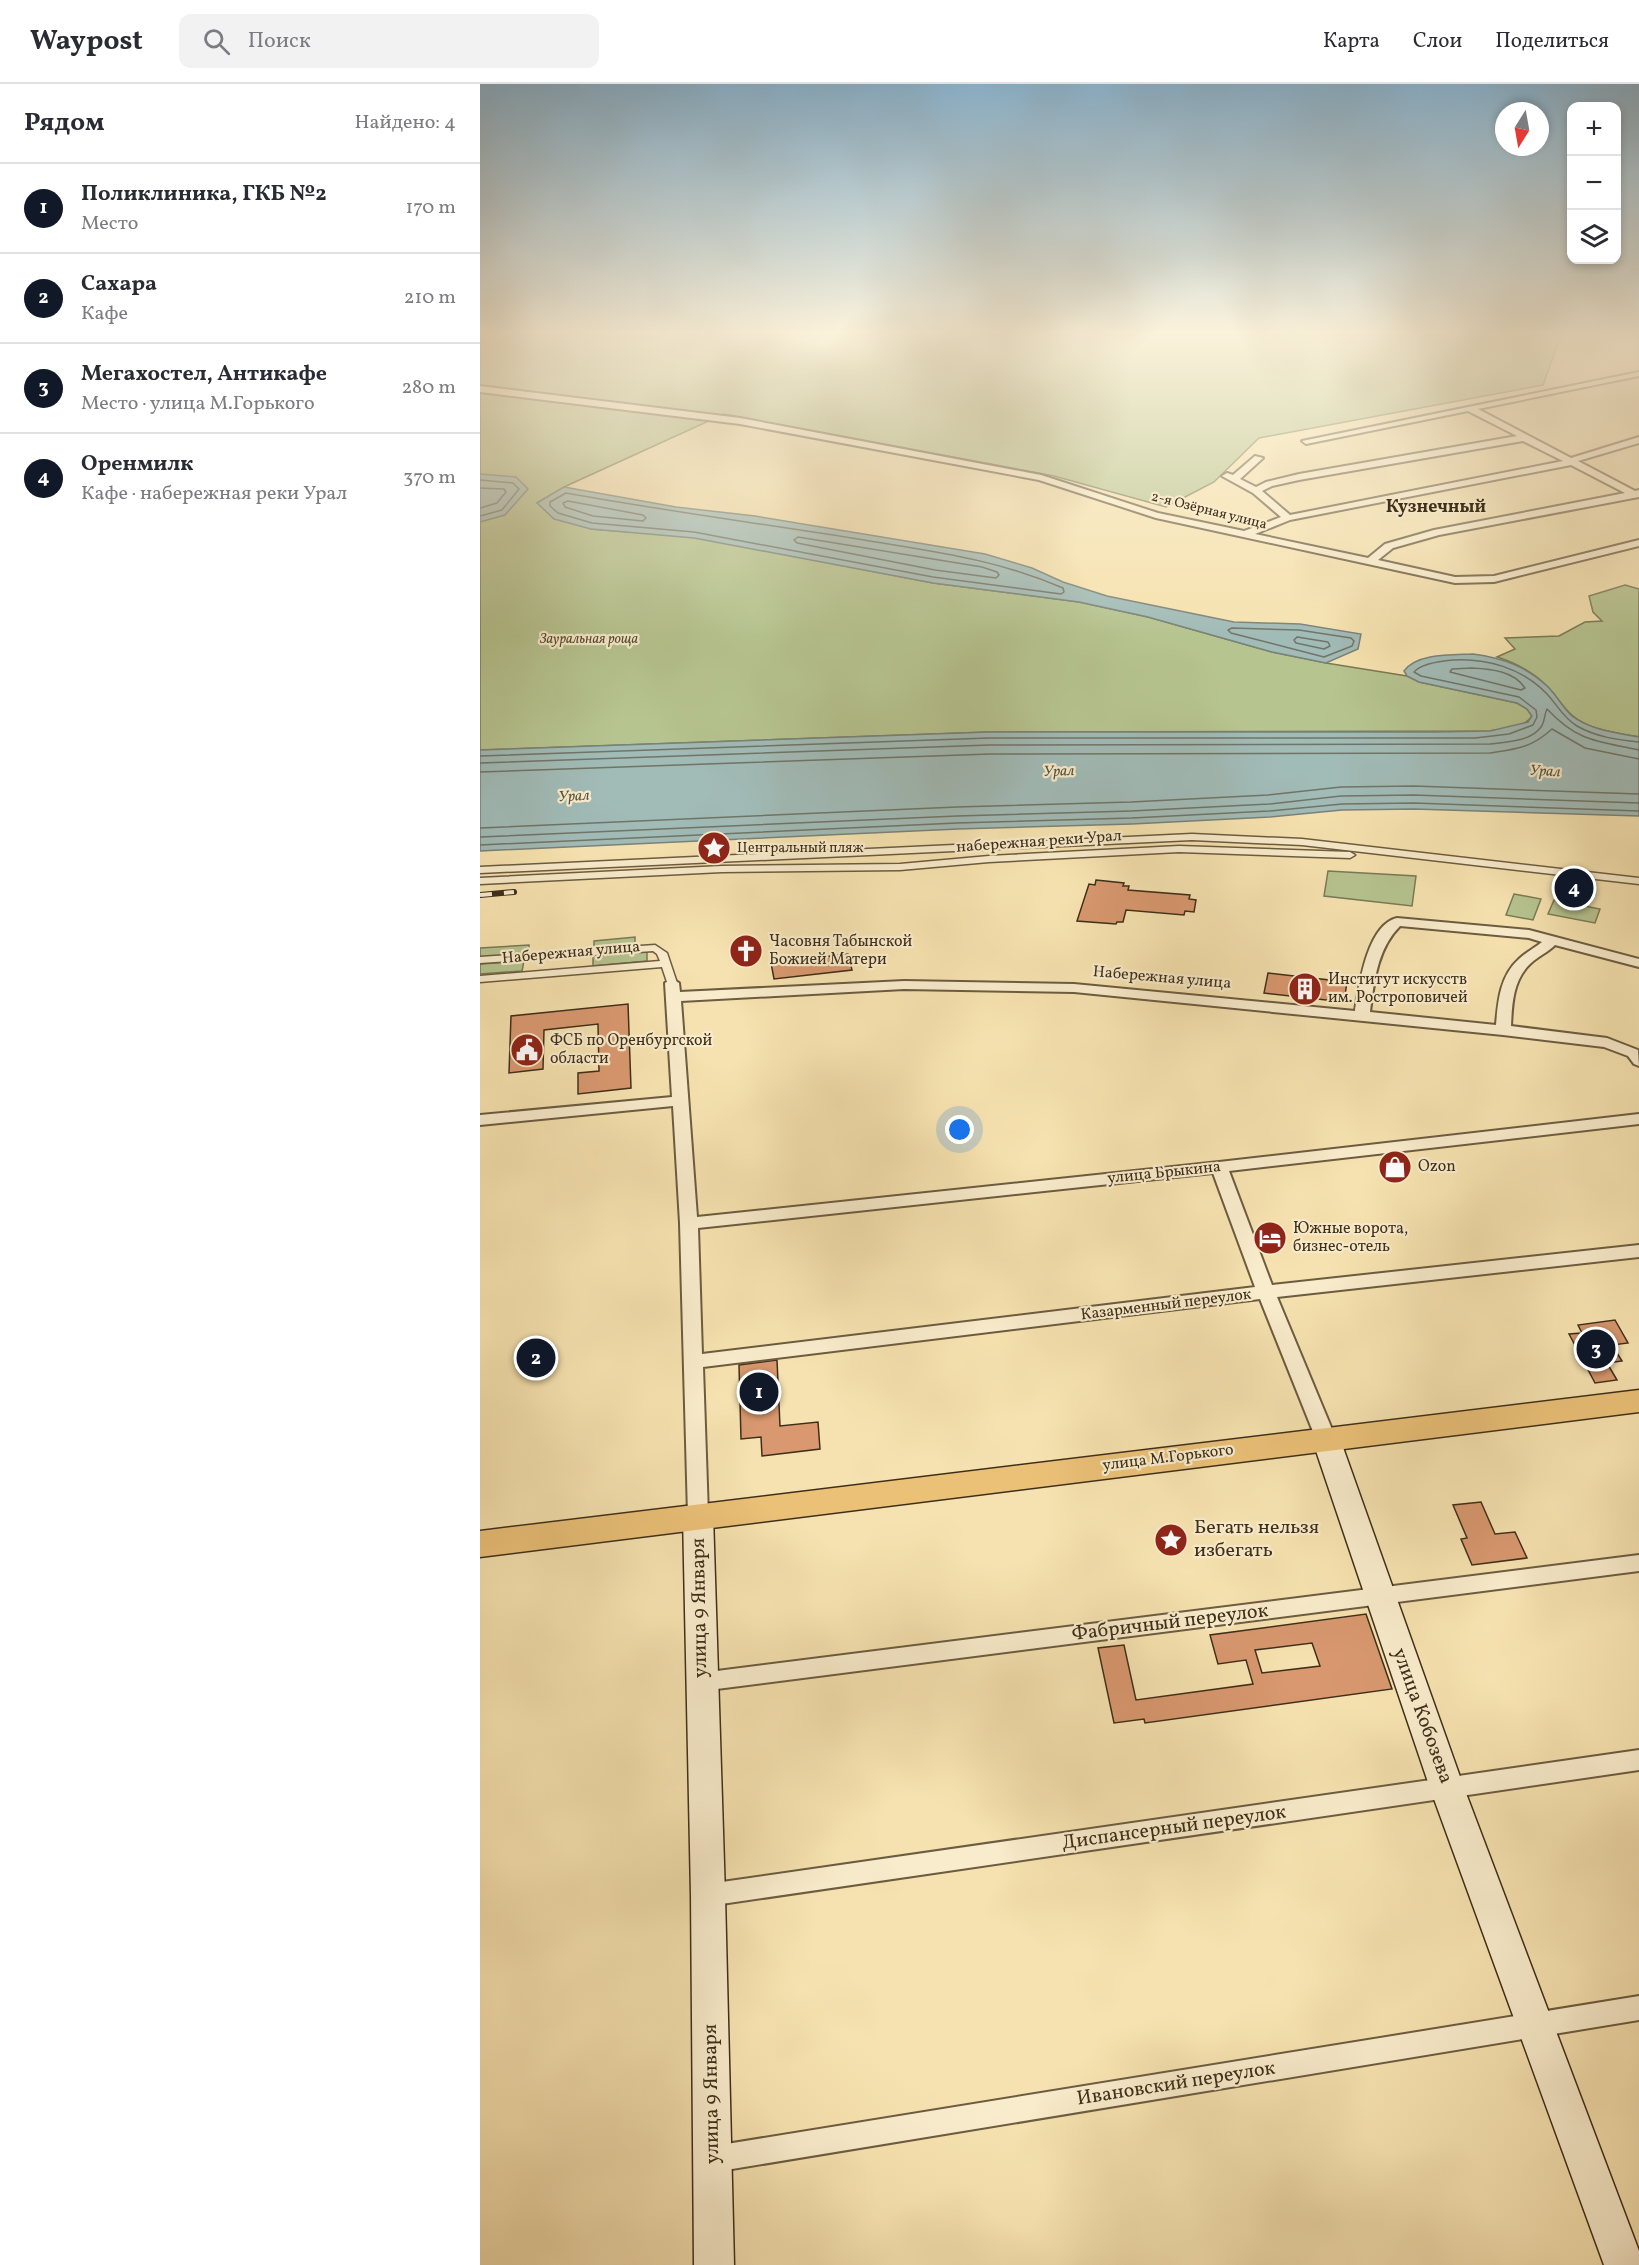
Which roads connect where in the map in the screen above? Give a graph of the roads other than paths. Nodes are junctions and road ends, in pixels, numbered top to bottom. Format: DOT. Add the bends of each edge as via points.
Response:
graph roads {
  1 [pos="797,432"];
  2 [pos="1347,432"];
  3 [pos="1512,432"];
  4 [pos="1523,438"];
  5 [pos="1639,440"];
  6 [pos="1306,441"];
  7 [pos="1258,458"];
  8 [pos="1570,462"];
  9 [pos="1256,491"];
  10 [pos="1637,495"];
  11 [pos="1288,518"];
  12 [pos="1245,534"];
  13 [pos="1639,543"];
  14 [pos="1372,561"];
  15 [pos="1095,841"];
  16 [pos="1178,844"];
  17 [pos="1015,845"];
  18 [pos="899,850"];
  19 [pos="1098,853"];
  20 [pos="824,854"];
  21 [pos="1017,857"];
  22 [pos="654,867"];
  23 [pos="825,867"];
  24 [pos="900,867"];
  25 [pos="480,870"];
  26 [pos="552,872"];
  27 [pos="480,881"];
  28 [pos="1639,881"];
  29 [pos="1552,939"];
  30 [pos="581,953"];
  31 [pos="540,956"];
  32 [pos="664,959"];
  33 [pos="480,960"];
  34 [pos="1639,963"];
  35 [pos="580,971"];
  36 [pos="538,974"];
  37 [pos="480,979"];
  38 [pos="673,990"];
  39 [pos="1362,1015"];
  40 [pos="1503,1030"];
  41 [pos="1639,1061"];
  42 [pos="681,1101"];
  43 [pos="1639,1119"];
  44 [pos="480,1120"];
  45 [pos="1219,1167"];
  46 [pos="689,1223"];
  47 [pos="1639,1251"];
  48 [pos="1266,1292"];
  49 [pos="693,1362"];
  50 [pos="1639,1401"];
  51 [pos="1326,1439"];
  52 [pos="698,1515"];
  53 [pos="480,1544"];
  54 [pos="1639,1563"];
  55 [pos="1380,1597"];
  56 [pos="701,1682"];
  57 [pos="1639,1760"];
  58 [pos="1447,1788"];
  59 [pos="708,1895"];
  60 [pos="1639,2008"];
  61 [pos="1535,2026"];
  62 [pos="714,2159"];
  63 [pos="714,2265"];
  64 [pos="1624,2265"];
  1 -- 12 [label="street, 2-я Озёрная улица" via="1041,478 1156,515"];
  2 -- 6 [label="street"];
  3 -- 4 [label="street"];
  4 -- 8 [label="street"];
  4 -- 9 [label="street" via="1299,477"];
  5 -- 8 [label="street"];
  7 -- 9 [label="street" via="1230,478"];
  8 -- 10 [label="street"];
  8 -- 11 [label="street"];
  9 -- 11 [label="street"];
  10 -- 14 [label="street" via="1437,532 1389,546"];
  11 -- 12 [label="street"];
  12 -- 14 [label="street, 2-я Озёрная улица"];
  13 -- 14 [label="street, 2-я Озёрная улица" via="1478,580 1455,580"];
  15 -- 16 [label="street, набережная реки Урал"];
  15 -- 17 [label="street, набережная реки Урал"];
  15 -- 19 [label="street"];
  16 -- 19 [label="street, набережная реки Урал"];
  16 -- 28 [label="street, набережная реки Урал" via="1345,855 1592,882 1593,876"];
  17 -- 18 [label="street, набережная реки Урал"];
  17 -- 21 [label="street"];
  18 -- 20 [label="street, набережная реки Урал"];
  18 -- 24 [label="street"];
  19 -- 21 [label="street, набережная реки Урал"];
  20 -- 22 [label="street, набережная реки Урал"];
  20 -- 23 [label="street"];
  21 -- 24 [label="street, набережная реки Урал"];
  22 -- 23 [label="street, набережная реки Урал"];
  22 -- 26 [label="street, набережная реки Урал"];
  23 -- 24 [label="street, набережная реки Урал"];
  25 -- 26 [label="street, набережная реки Урал"];
  26 -- 27 [label="street, набережная реки Урал"];
  29 -- 34 [label="street"];
  29 -- 39 [label="street" via="1397,922 1388,929 1370,968"];
  29 -- 40 [label="street" via="1518,968 1505,992"];
  30 -- 31 [label="street, Набережная улица"];
  30 -- 32 [label="street, Набережная улица" via="654,948"];
  30 -- 35 [label="street"];
  31 -- 33 [label="street, Набережная улица"];
  31 -- 36 [label="street"];
  32 -- 35 [label="street, Набережная улица"];
  32 -- 38 [label="street, улица 9 Января"];
  35 -- 36 [label="street, Набережная улица"];
  36 -- 37 [label="street, Набережная улица"];
  38 -- 39 [label="street, Набережная улица" via="904,985 1074,988"];
  38 -- 42 [label="street, улица 9 Января"];
  39 -- 40 [label="street, Набережная улица"];
  40 -- 41 [label="street, Набережная улица" via="1607,1043 1632,1053"];
  42 -- 44 [label="street"];
  42 -- 46 [label="street, улица 9 Января"];
  43 -- 45 [label="street, улица Брыкина"];
  45 -- 46 [label="street, улица Брыкина"];
  45 -- 48 [label="street, улица Кобозева"];
  46 -- 49 [label="street, улица 9 Января"];
  47 -- 48 [label="street, Казарменный переулок"];
  48 -- 49 [label="street, Казарменный переулок"];
  48 -- 51 [label="street, улица Кобозева"];
  49 -- 52 [label="street, улица 9 Января"];
  50 -- 51 [label="main road, улица М.Горького"];
  51 -- 52 [label="main road, улица М.Горького"];
  51 -- 55 [label="main road, улица Кобозева"];
  52 -- 53 [label="main road, улица М.Горького"];
  52 -- 56 [label="main road, улица 9 Января"];
  54 -- 55 [label="street, Фабричный переулок"];
  55 -- 56 [label="street, Фабричный переулок"];
  55 -- 58 [label="main road, улица Кобозева"];
  56 -- 59 [label="main road, улица 9 Января"];
  57 -- 58 [label="street, Диспансерный переулок"];
  58 -- 59 [label="street, Диспансерный переулок"];
  58 -- 61 [label="main road, улица Кобозева"];
  59 -- 62 [label="main road, улица 9 Января"];
  60 -- 61 [label="street, Ивановский переулок"];
  61 -- 62 [label="street, Ивановский переулок"];
  61 -- 64 [label="main road, улица Кобозева"];
  62 -- 63 [label="main road, улица 9 Января"];
}
